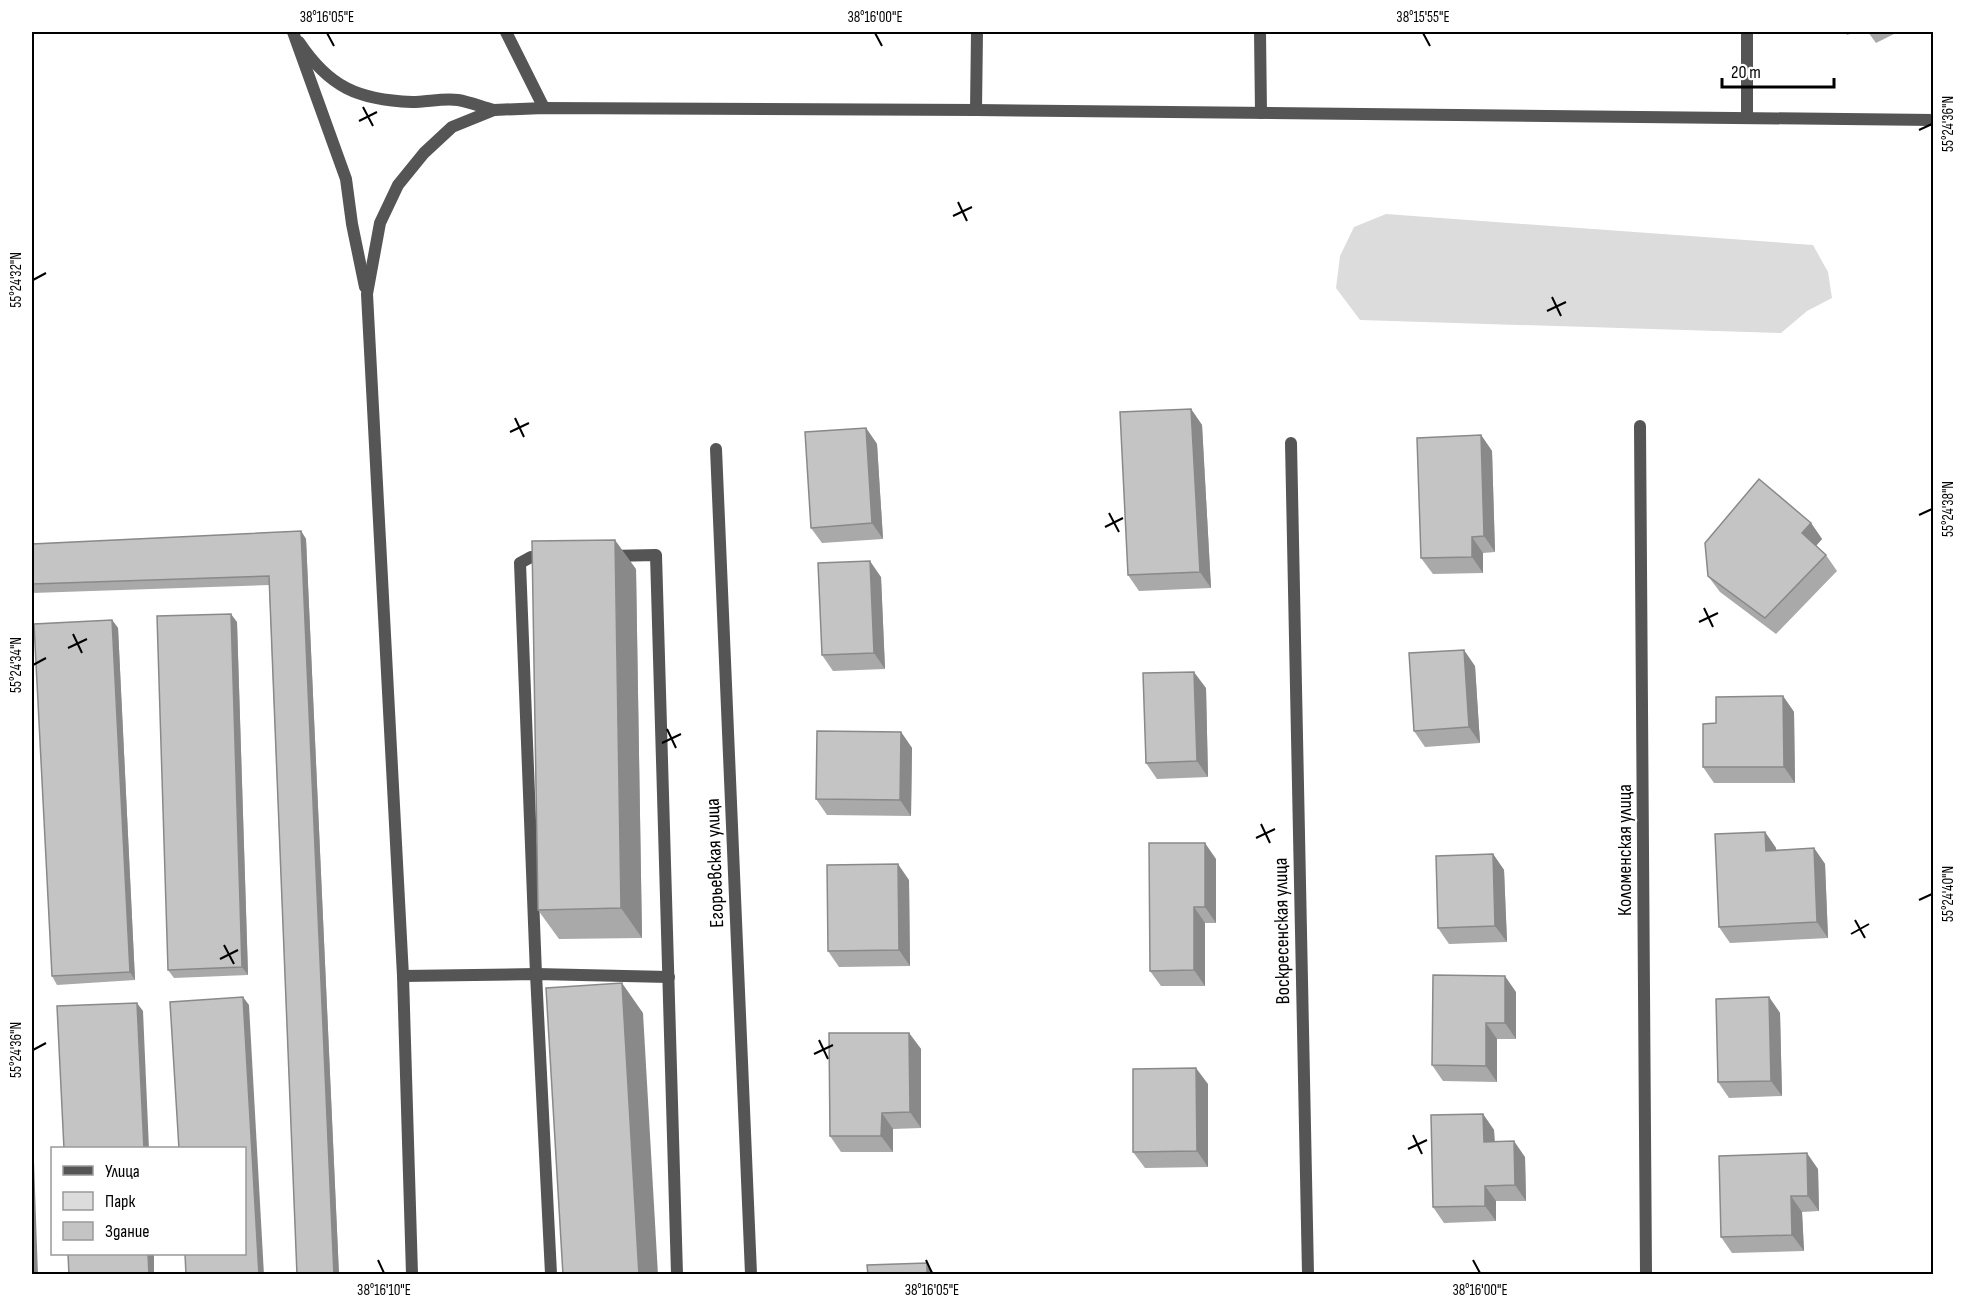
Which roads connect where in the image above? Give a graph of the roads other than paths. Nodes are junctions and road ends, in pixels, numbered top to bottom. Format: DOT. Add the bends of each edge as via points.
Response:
graph roads {
  1 [pos="506,32"];
  2 [pos="976,32"];
  3 [pos="1260,32"];
  4 [pos="1747,32"];
  5 [pos="293,33"];
  6 [pos="544,108"];
  7 [pos="494,110"];
  8 [pos="976,110"];
  9 [pos="1261,113"];
  10 [pos="1747,118"];
  11 [pos="1934,120"];
  12 [pos="367,294"];
  13 [pos="1640,426"];
  14 [pos="1291,443"];
  15 [pos="716,449"];
  16 [pos="565,556"];
  17 [pos="599,556"];
  18 [pos="536,974"];
  19 [pos="403,976"];
  20 [pos="669,977"];
  21 [pos="412,1275"];
  22 [pos="551,1275"];
  23 [pos="677,1275"];
  24 [pos="751,1275"];
  25 [pos="1308,1275"];
  26 [pos="1646,1275"];
  1 -- 6 [label="street"];
  2 -- 8 [label="street"];
  3 -- 9 [label="street"];
  4 -- 10 [label="street"];
  5 -- 7 [label="street" via="311,60 345,89 371,98 411,102 458,100"];
  5 -- 12 [label="street" via="346,179"];
  6 -- 7 [label="street"];
  6 -- 8 [label="street"];
  7 -- 12 [label="street" via="452,127 398,184 380,223"];
  8 -- 9 [label="street"];
  9 -- 10 [label="street"];
  10 -- 11 [label="street"];
  12 -- 19 [label="street"];
  13 -- 26 [label="street, Коломенская улица"];
  14 -- 25 [label="street, Воскресенская улица"];
  15 -- 24 [label="street, Егорьевская улица"];
  16 -- 18 [label="street" via="531,557 520,563"];
  17 -- 20 [label="street" via="656,555"];
  18 -- 19 [label="street"];
  18 -- 20 [label="street"];
  18 -- 22 [label="street"];
  19 -- 21 [label="street"];
  20 -- 23 [label="street"];
}
